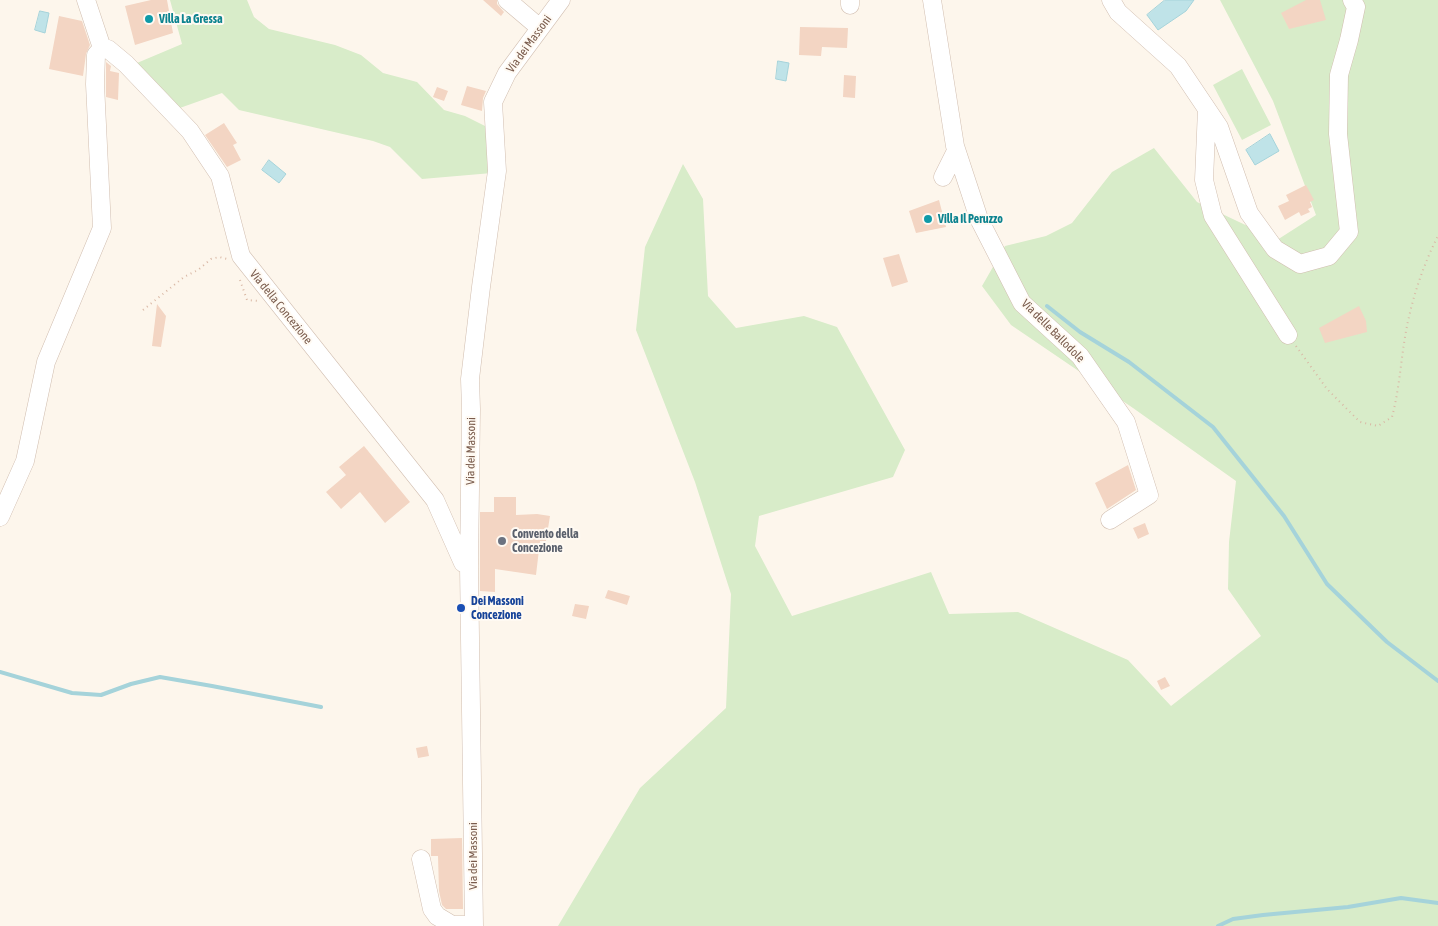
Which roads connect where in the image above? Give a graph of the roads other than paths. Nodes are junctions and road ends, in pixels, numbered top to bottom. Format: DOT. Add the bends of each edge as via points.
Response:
graph roads {
  1 [pos="86,0"];
  2 [pos="507,0"];
  3 [pos="561,0"];
  4 [pos="932,0"];
  5 [pos="1112,0"];
  6 [pos="1352,0"];
  7 [pos="540,28"];
  8 [pos="102,48"];
  9 [pos="1207,108"];
  10 [pos="956,152"];
  11 [pos="943,177"];
  12 [pos="1288,335"];
  13 [pos="0,517"];
  14 [pos="1110,520"];
  15 [pos="469,566"];
  16 [pos="421,859"];
  17 [pos="474,925"];
  1 -- 8 [label="street"];
  2 -- 7 [label="street"];
  3 -- 7 [label="street, Via dei Massoni"];
  4 -- 10 [label="street, Via delle Ballodole"];
  5 -- 9 [label="street" via="1118,12 1178,66"];
  6 -- 9 [label="street" via="1356,7 1339,75 1338,134 1349,232 1329,256 1300,264 1275,249 1249,213 1220,127"];
  7 -- 15 [label="street, Via dei Massoni" via="508,73 493,102 497,171 470,379"];
  8 -- 13 [label="street" via="96,55 95,84 102,228 46,362 24,461"];
  8 -- 15 [label="street, Via della Concezione" via="126,64 190,131 220,176 241,256 435,500 463,563"];
  9 -- 12 [label="street" via="1204,180 1212,216"];
  10 -- 11 [label="street"];
  10 -- 14 [label="street, Via delle Ballodole" via="979,219 1022,303 1080,356 1126,422 1149,496"];
  15 -- 17 [label="street, Via dei Massoni"];
  16 -- 17 [label="street" via="436,916 452,925"];
}
